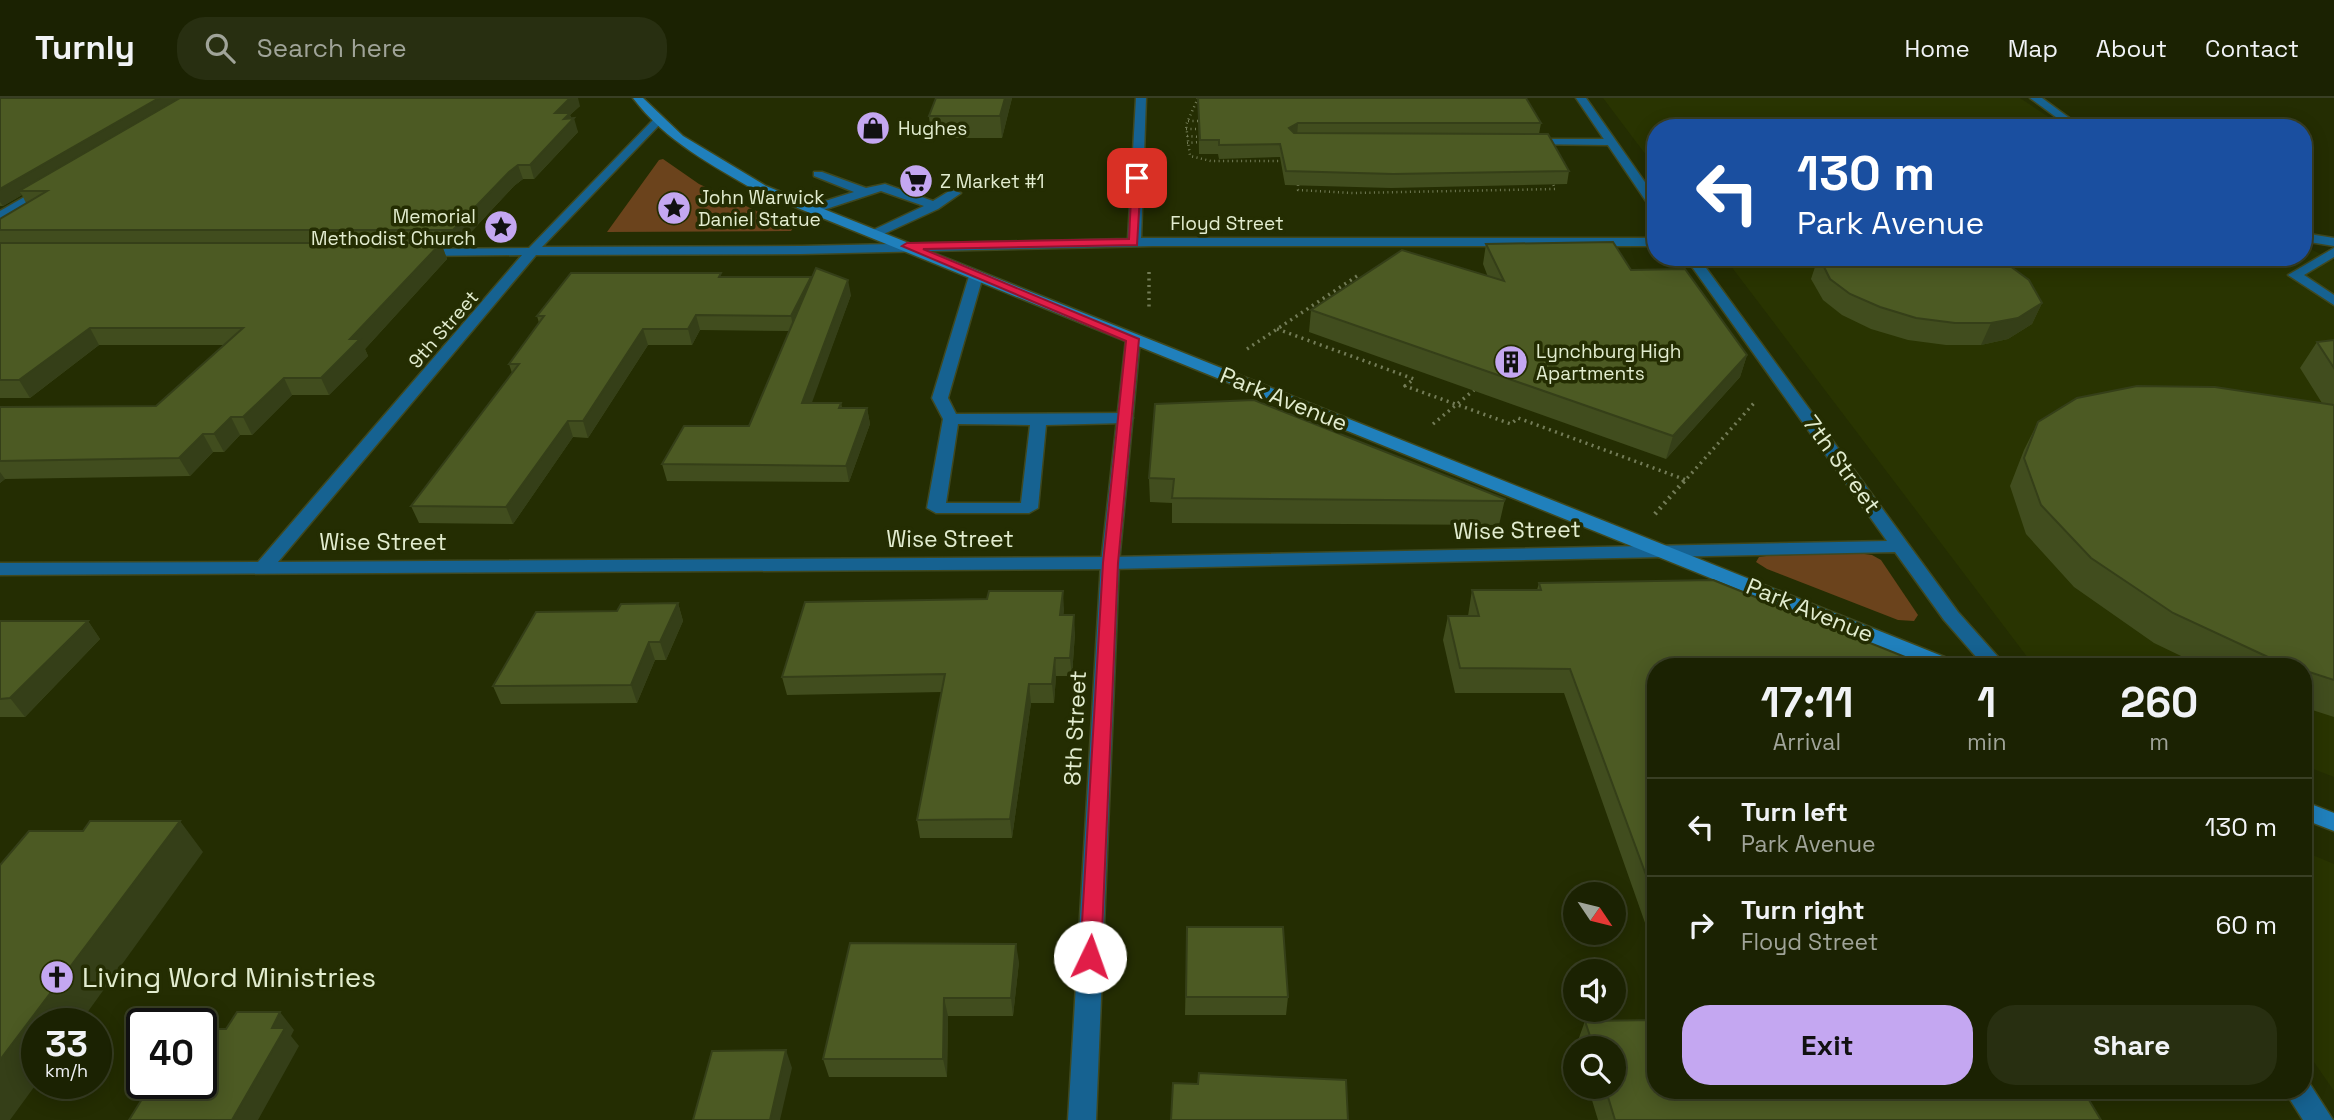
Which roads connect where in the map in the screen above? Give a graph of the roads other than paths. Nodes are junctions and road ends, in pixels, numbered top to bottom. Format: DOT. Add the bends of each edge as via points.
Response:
graph roads {
  1 [pos="638,98"];
  2 [pos="1140,98"];
  3 [pos="1581,98"];
  4 [pos="2035,98"];
  5 [pos="2065,119"];
  6 [pos="658,121"];
  7 [pos="1508,142"];
  8 [pos="1608,142"];
  9 [pos="818,174"];
  10 [pos="59,182"];
  11 [pos="866,192"];
  12 [pos="956,192"];
  13 [pos="1647,196"];
  14 [pos="850,197"];
  15 [pos="871,205"];
  16 [pos="934,206"];
  17 [pos="813,209"];
  18 [pos="894,214"];
  19 [pos="0,216"];
  20 [pos="908,219"];
  21 [pos="875,234"];
  22 [pos="2312,238"];
  23 [pos="1647,242"];
  24 [pos="2334,242"];
  25 [pos="1134,243"];
  26 [pos="907,246"];
  27 [pos="397,252"];
  28 [pos="2334,252"];
  29 [pos="533,253"];
  30 [pos="2312,265"];
  31 [pos="1698,266"];
  32 [pos="2310,266"];
  33 [pos="976,276"];
  34 [pos="2334,301"];
  35 [pos="1133,339"];
  36 [pos="1125,418"];
  37 [pos="951,419"];
  38 [pos="1039,419"];
  39 [pos="1901,546"];
  40 [pos="1665,552"];
  41 [pos="1110,563"];
  42 [pos="263,568"];
  43 [pos="0,569"];
  44 [pos="1928,658"];
  45 [pos="1988,658"];
  46 [pos="2312,813"];
  47 [pos="2334,822"];
  48 [pos="2304,1099"];
  49 [pos="1082,1120"];
  50 [pos="2319,1120"];
  1 -- 6 [label="main road, Park Avenue"];
  2 -- 25 [label="street"];
  3 -- 8 [label="street"];
  4 -- 5 [label="street"];
  6 -- 17 [label="main road, Park Avenue" via="761,189"];
  6 -- 29 [label="street, 9th Street"];
  7 -- 8 [label="street"];
  8 -- 13 [label="street"];
  9 -- 11 [label="street"];
  10 -- 19 [label="street"];
  11 -- 14 [label="street"];
  11 -- 16 [label="street" via="881,187"];
  12 -- 16 [label="street"];
  14 -- 15 [label="street"];
  14 -- 17 [label="street"];
  16 -- 20 [label="street"];
  17 -- 21 [label="main road, Park Avenue"];
  18 -- 20 [label="street"];
  20 -- 21 [label="street"];
  21 -- 26 [label="main road, Park Avenue"];
  22 -- 24 [label="street"];
  23 -- 25 [label="street, Floyd Street"];
  25 -- 26 [label="street, Floyd Street"];
  26 -- 29 [label="street, Floyd Street"];
  26 -- 33 [label="main road, Park Avenue"];
  27 -- 29 [label="street, Floyd Street"];
  28 -- 30 [label="street"];
  29 -- 42 [label="street, 9th Street"];
  31 -- 39 [label="street, 7th Street"];
  32 -- 34 [label="street" via="2295,275"];
  33 -- 35 [label="main road, Park Avenue"];
  33 -- 37 [label="street" via="940,398"];
  35 -- 36 [label="street, 8th Street"];
  35 -- 40 [label="main road, Park Avenue"];
  36 -- 38 [label="street"];
  36 -- 41 [label="street, 8th Street"];
  37 -- 38 [label="street"];
  37 -- 38 [label="street" via="936,508 1029,508"];
  39 -- 40 [label="street, Wise Street"];
  39 -- 45 [label="street, 7th Street" via="1962,631"];
  40 -- 41 [label="street, Wise Street"];
  40 -- 44 [label="main road, Park Avenue"];
  41 -- 42 [label="street, Wise Street"];
  41 -- 49 [label="street, 8th Street"];
  42 -- 43 [label="street, Wise Street"];
  46 -- 47 [label="main road"];
  48 -- 50 [label="street"];
}
